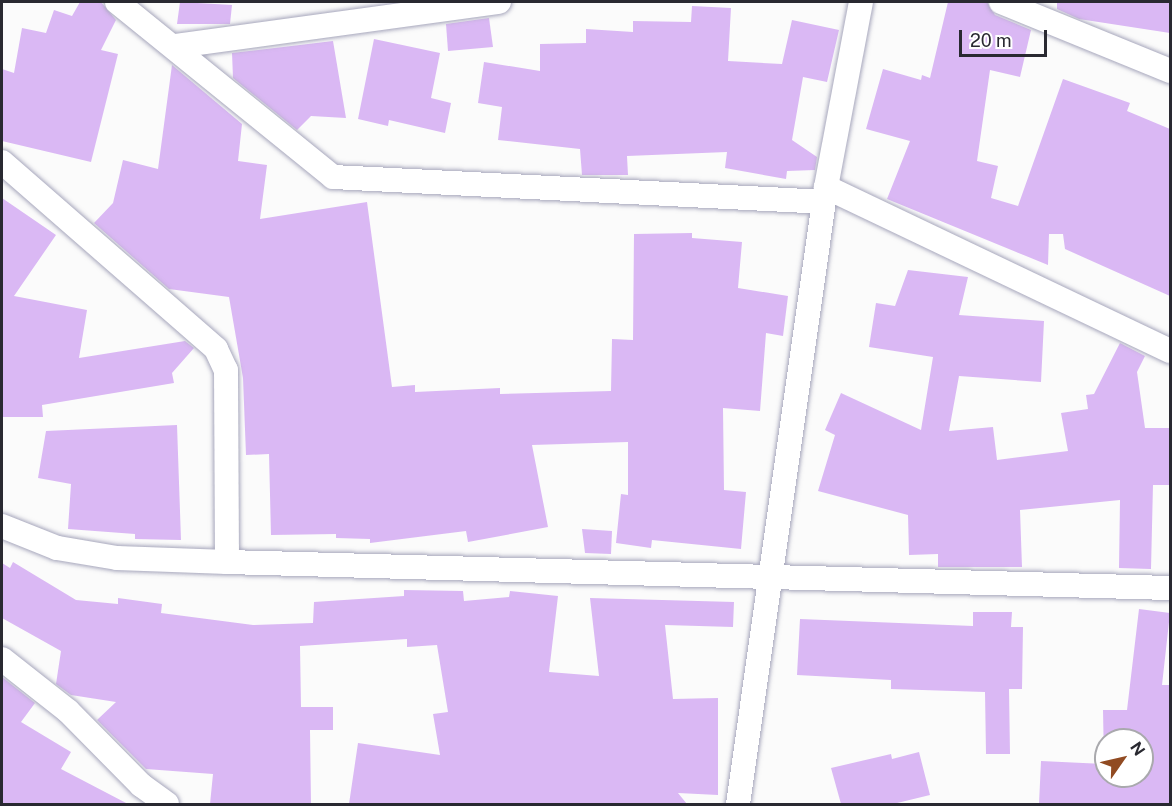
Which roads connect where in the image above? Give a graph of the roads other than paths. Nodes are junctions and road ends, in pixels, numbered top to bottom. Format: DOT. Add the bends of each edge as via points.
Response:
graph roads {
  1 [pos="117,2"];
  2 [pos="499,2"];
  3 [pos="861,2"];
  4 [pos="1001,2"];
  5 [pos="176,46"];
  6 [pos="1170,71"];
  7 [pos="2,162"];
  8 [pos="824,194"];
  9 [pos="1170,351"];
  10 [pos="2,526"];
  11 [pos="227,561"];
  12 [pos="770,579"];
  13 [pos="1170,588"];
  14 [pos="2,659"];
  15 [pos="167,804"];
  16 [pos="738,804"];
  1 -- 5 [label="street"];
  2 -- 5 [label="street"];
  3 -- 8 [label="street"];
  4 -- 6 [label="street"];
  5 -- 8 [label="street" via="333,177"];
  7 -- 11 [label="street" via="216,349 226,370"];
  8 -- 9 [label="street"];
  8 -- 12 [label="street"];
  10 -- 11 [label="street" via="67,550 117,558"];
  11 -- 12 [label="street"];
  12 -- 13 [label="street"];
  12 -- 16 [label="street"];
  14 -- 15 [label="street" via="68,711 141,785"];
}
